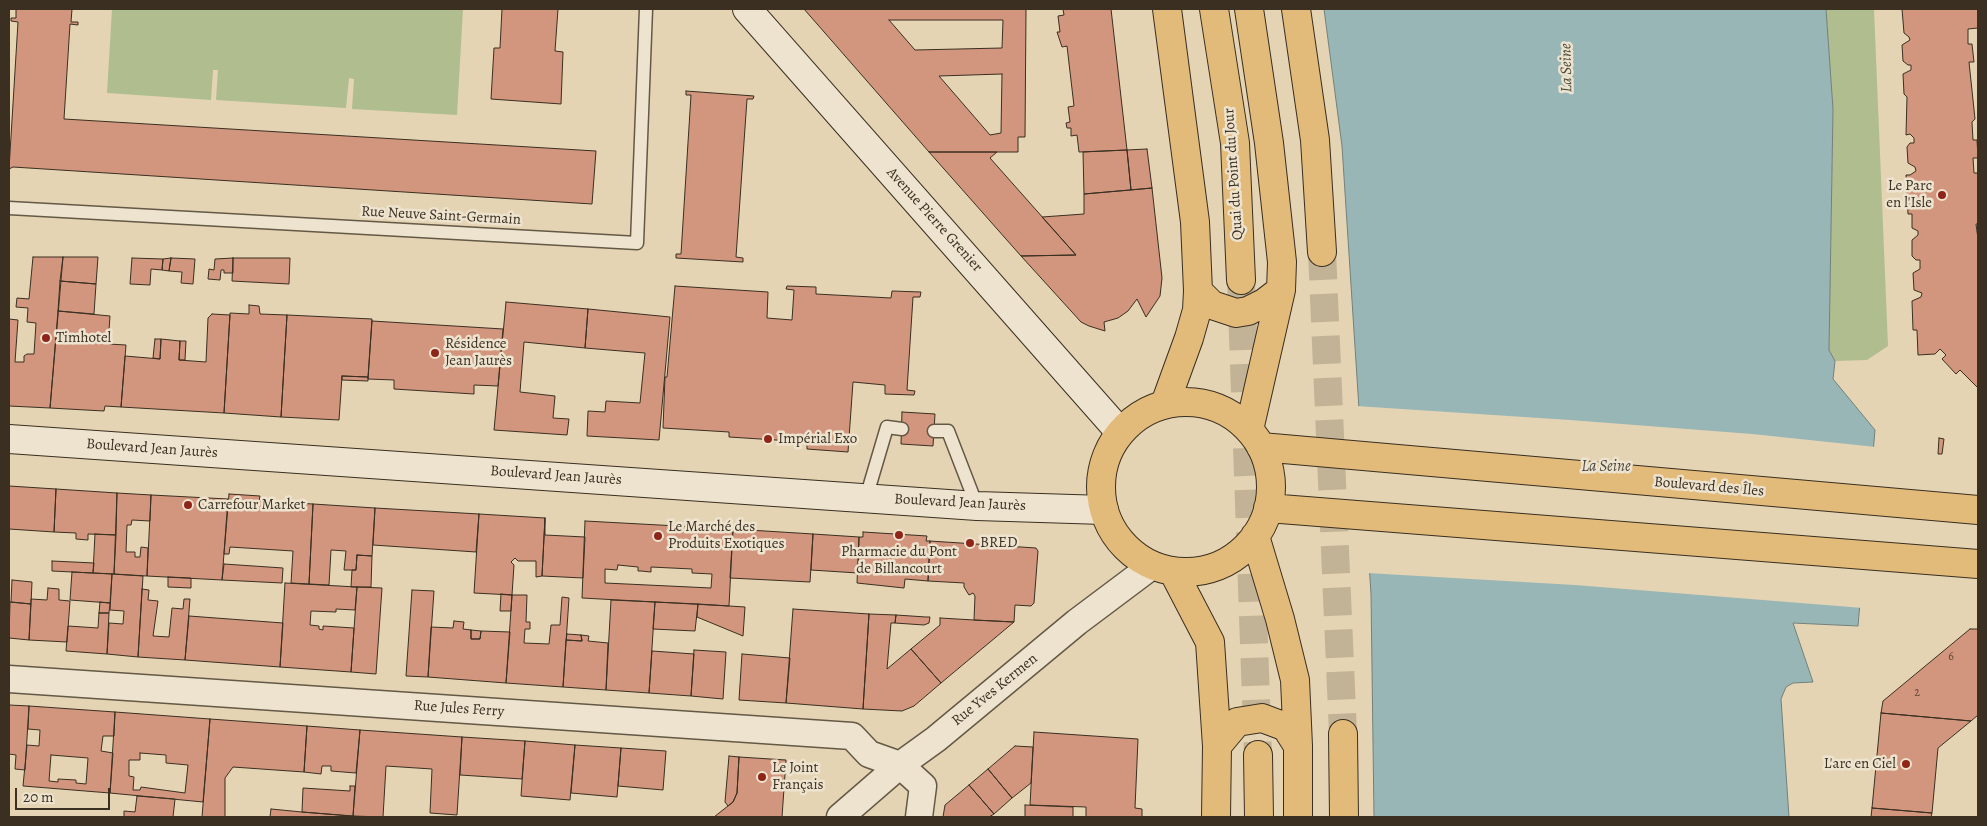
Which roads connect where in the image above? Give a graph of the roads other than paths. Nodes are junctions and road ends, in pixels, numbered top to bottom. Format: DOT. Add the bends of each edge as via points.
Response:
graph roads {
  1 [pos="646,9"];
  2 [pos="747,9"];
  3 [pos="1167,9"];
  4 [pos="1214,9"];
  5 [pos="1249,9"];
  6 [pos="1296,9"];
  7 [pos="9,208"];
  8 [pos="1322,252"];
  9 [pos="1241,280"];
  10 [pos="1280,290"];
  11 [pos="1198,292"];
  12 [pos="1165,404"];
  13 [pos="902,428"];
  14 [pos="934,431"];
  15 [pos="1120,432"];
  16 [pos="1255,438"];
  17 [pos="9,439"];
  18 [pos="866,498"];
  19 [pos="978,506"];
  20 [pos="1268,508"];
  21 [pos="1104,510"];
  22 [pos="1978,510"];
  23 [pos="1255,536"];
  24 [pos="1978,564"];
  25 [pos="1163,568"];
  26 [pos="9,679"];
  27 [pos="1343,734"];
  28 [pos="1217,746"];
  29 [pos="1298,746"];
  30 [pos="1258,755"];
  31 [pos="900,765"];
  32 [pos="840,817"];
  33 [pos="919,817"];
  34 [pos="1216,817"];
  35 [pos="1259,817"];
  36 [pos="1298,817"];
  37 [pos="1344,817"];
  1 -- 7 [label="lane, Rue Neuve Saint-Germain" via="637,243"];
  2 -- 15 [label="street, Avenue Pierre Grenier"];
  3 -- 11 [label="main road" via="1195,222"];
  4 -- 9 [label="main road, Quai du Point du Jour" via="1235,143"];
  5 -- 10 [label="main road" via="1269,143 1282,262"];
  6 -- 8 [label="main road" via="1315,140"];
  10 -- 11 [label="main road" via="1264,304 1236,313 1212,305"];
  10 -- 16 [label="main road"];
  11 -- 12 [label="main road" via="1189,338"];
  12 -- 15 [label="main road" via="1140,415"];
  12 -- 16 [label="main road" via="1211,405 1231,415"];
  13 -- 18 [label="lane" via="887,427"];
  14 -- 19 [label="lane" via="948,431"];
  15 -- 21 [label="main road" via="1107,456 1101,482"];
  16 -- 20 [label="main road" via="1268,466"];
  16 -- 22 [label="main road, Boulevard des Îles" via="1349,456"];
  17 -- 18 [label="street, Boulevard Jean Jaurès"];
  18 -- 19 [label="street, Boulevard Jean Jaurès"];
  19 -- 21 [label="street, Boulevard Jean Jaurès"];
  20 -- 23 [label="main road"];
  20 -- 24 [label="main road"];
  21 -- 25 [label="main road" via="1114,533 1131,552"];
  23 -- 25 [label="main road" via="1238,553 1219,565 1196,571"];
  23 -- 29 [label="main road" via="1295,680"];
  25 -- 28 [label="main road" via="1210,642"];
  25 -- 31 [label="street, Rue Yves Kermen" via="1078,622 944,733"];
  26 -- 31 [label="street, Rue Jules Ferry" via="852,736 869,754"];
  27 -- 37 [label="main road"];
  28 -- 29 [label="main road" via="1237,722 1262,718 1286,728"];
  28 -- 34 [label="main road"];
  29 -- 36 [label="main road"];
  30 -- 35 [label="main road"];
  31 -- 32 [label="street, Rue Yves Kermen"];
  31 -- 33 [label="street" via="923,786"];
}
